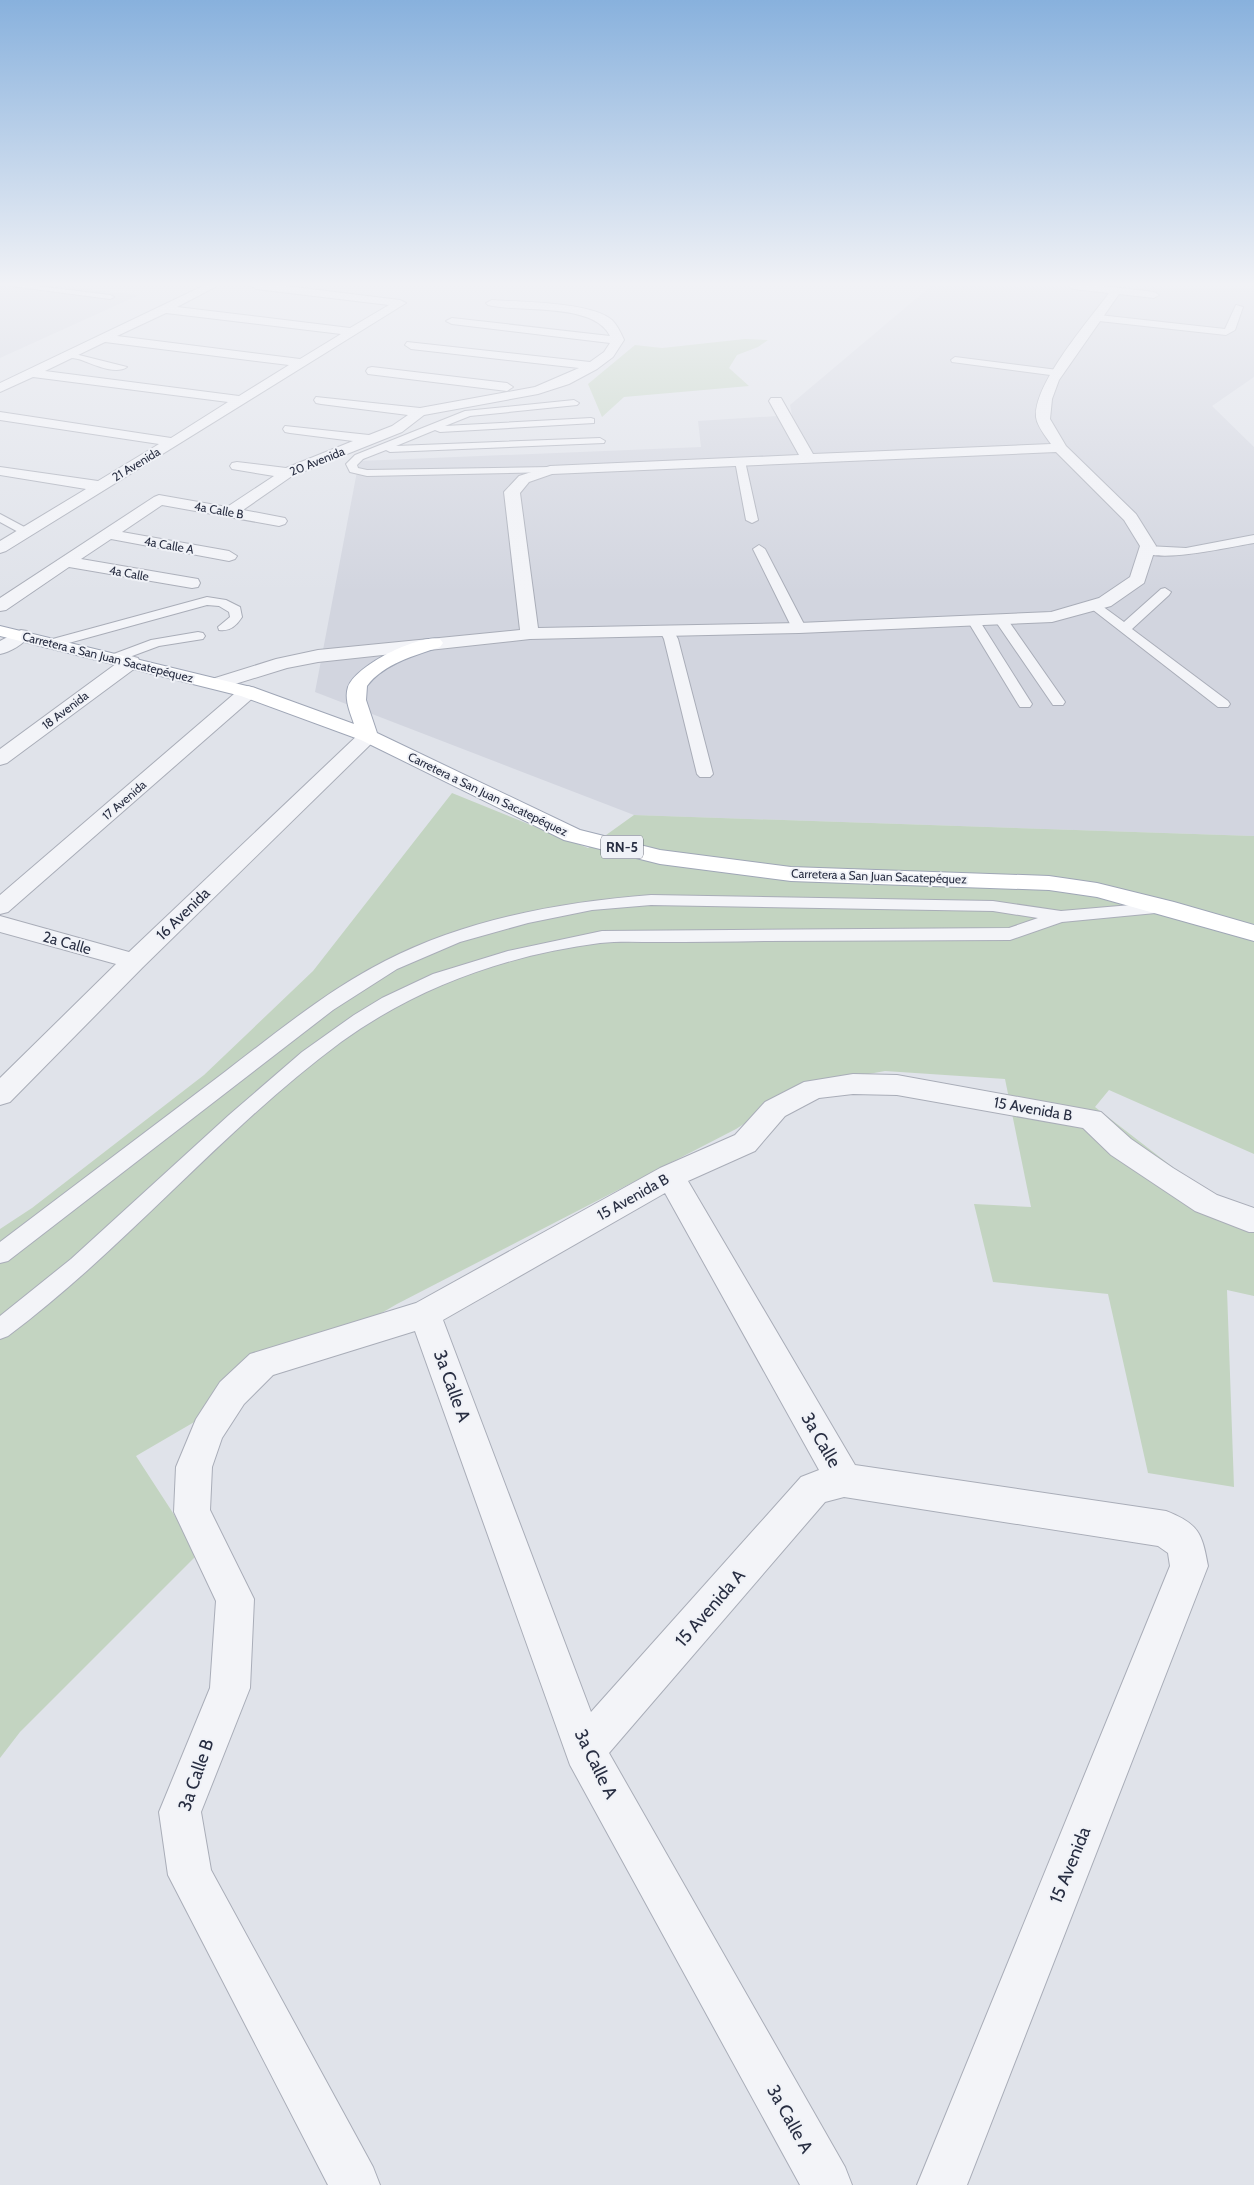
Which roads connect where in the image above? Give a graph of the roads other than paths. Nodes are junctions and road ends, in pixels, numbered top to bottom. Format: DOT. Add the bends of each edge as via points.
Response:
graph roads {
  1 [pos="146,388"];
  2 [pos="260,388"];
  3 [pos="520,388"];
  4 [pos="544,388"];
  5 [pos="1051,388"];
  6 [pos="538,390"];
  7 [pos="240,400"];
  8 [pos="321,400"];
  9 [pos="776,401"];
  10 [pos="574,403"];
  11 [pos="420,412"];
  12 [pos="0,416"];
  13 [pos="591,421"];
  14 [pos="290,429"];
  15 [pos="423,430"];
  16 [pos="600,441"];
  17 [pos="172,442"];
  18 [pos="374,445"];
  19 [pos="1060,448"];
  20 [pos="808,458"];
  21 [pos="740,461"];
  22 [pos="237,466"];
  23 [pos="550,470"];
  24 [pos="0,471"];
  25 [pos="287,473"];
  26 [pos="99,486"];
  27 [pos="230,512"];
  28 [pos="0,517"];
  29 [pos="279,520"];
  30 [pos="752,520"];
  31 [pos="26,532"];
  32 [pos="108,534"];
  33 [pos="1254,539"];
  34 [pos="0,548"];
  35 [pos="759,549"];
  36 [pos="1147,550"];
  37 [pos="229,556"];
  38 [pos="66,562"];
  39 [pos="192,584"];
  40 [pos="1165,592"];
  41 [pos="0,606"];
  42 [pos="1094,606"];
  43 [pos="1000,619"];
  44 [pos="973,620"];
  45 [pos="224,627"];
  46 [pos="799,628"];
  47 [pos="1124,629"];
  48 [pos="0,631"];
  49 [pos="667,631"];
  50 [pos="530,634"];
  51 [pos="21,635"];
  52 [pos="198,636"];
  53 [pos="54,643"];
  54 [pos="434,643"];
  55 [pos="0,649"];
  56 [pos="123,660"];
  57 [pos="219,684"];
  58 [pos="248,692"];
  59 [pos="1058,702"];
  60 [pos="1025,704"];
  61 [pos="1223,704"];
  62 [pos="368,736"];
  63 [pos="0,759"];
  64 [pos="705,774"];
  65 [pos="0,907"];
  66 [pos="1166,907"];
  67 [pos="1060,917"];
  68 [pos="0,924"];
  69 [pos="1254,933"];
  70 [pos="134,961"];
  71 [pos="0,1095"];
  72 [pos="670,1176"];
  73 [pos="1254,1220"];
  74 [pos="0,1254"];
  75 [pos="425,1314"];
  76 [pos="0,1330"];
  77 [pos="208,1430"];
  78 [pos="844,1480"];
  79 [pos="1185,1543"];
  80 [pos="586,1750"];
  81 [pos="355,2185"];
  82 [pos="827,2185"];
  83 [pos="942,2185"];
  1 -- 7 [label="street"];
  2 -- 7 [label="street, 21 Avenida"];
  3 -- 6 [label="street"];
  4 -- 6 [label="street, 20 Avenida"];
  5 -- 19 [label="street" via="1045,399 1042,419"];
  6 -- 11 [label="street, 20 Avenida"];
  7 -- 17 [label="street, 21 Avenida"];
  8 -- 11 [label="street"];
  9 -- 20 [label="street"];
  10 -- 15 [label="lane" via="468,413"];
  11 -- 18 [label="street, 20 Avenida"];
  12 -- 17 [label="street"];
  13 -- 15 [label="lane"];
  14 -- 18 [label="street"];
  15 -- 18 [label="lane"];
  16 -- 18 [label="lane"];
  17 -- 26 [label="street, 21 Avenida"];
  18 -- 23 [label="lane" via="351,464 354,470 367,473"];
  18 -- 25 [label="street, 20 Avenida"];
  19 -- 20 [label="street"];
  19 -- 36 [label="street" via="1130,517 1148,546"];
  20 -- 21 [label="street"];
  21 -- 23 [label="street"];
  21 -- 30 [label="lane"];
  22 -- 25 [label="street"];
  23 -- 50 [label="street" via="524,479 512,492"];
  24 -- 26 [label="street"];
  25 -- 27 [label="street, 20 Avenida"];
  26 -- 31 [label="street, 21 Avenida"];
  27 -- 29 [label="street, 4a Calle B"];
  27 -- 32 [label="street, 4a Calle B" via="159,500"];
  28 -- 31 [label="lane"];
  31 -- 34 [label="street, 21 Avenida"];
  32 -- 37 [label="street, 4a Calle A"];
  32 -- 38 [label="street"];
  33 -- 36 [label="lane" via="1186,552"];
  35 -- 46 [label="lane"];
  36 -- 42 [label="street" via="1138,579"];
  38 -- 39 [label="street, 4a Calle"];
  38 -- 41 [label="street"];
  40 -- 47 [label="lane"];
  42 -- 43 [label="street" via="1052,617"];
  42 -- 47 [label="lane"];
  43 -- 44 [label="street"];
  43 -- 59 [label="lane"];
  44 -- 46 [label="street"];
  44 -- 60 [label="lane"];
  45 -- 53 [label="lane" via="236,617 235,610 222,603 207,601"];
  46 -- 49 [label="street"];
  47 -- 61 [label="lane"];
  48 -- 51 [label="main road, Carretera a San Juan Sacatepéquez / RN-5"];
  49 -- 50 [label="street"];
  49 -- 64 [label="lane"];
  50 -- 54 [label="street"];
  51 -- 53 [label="main road, Carretera a San Juan Sacatepéquez / RN-5"];
  51 -- 55 [label="street"];
  52 -- 56 [label="lane" via="156,643"];
  53 -- 56 [label="main road, Carretera a San Juan Sacatepéquez / RN-5"];
  54 -- 57 [label="street" via="318,656 283,663"];
  54 -- 62 [label="main road" via="379,665 360,681 356,694"];
  56 -- 57 [label="main road, Carretera a San Juan Sacatepéquez / RN-5"];
  56 -- 63 [label="street, 18 Avenida"];
  57 -- 58 [label="main road, Carretera a San Juan Sacatepéquez / RN-5"];
  58 -- 62 [label="main road, Carretera a San Juan Sacatepéquez / RN-5"];
  58 -- 65 [label="street, 17 Avenida"];
  62 -- 66 [label="main road, Carretera a San Juan Sacatepéquez / RN-5" via="572,835 660,856 791,874 1049,883 1097,890"];
  62 -- 70 [label="street, 16 Avenida"];
  66 -- 67 [label="lane"];
  66 -- 69 [label="main road, Carretera a San Juan Sacatepéquez / RN-5"];
  67 -- 74 [label="lane" via="993,906 651,900 592,905 454,938 391,965 326,1005"];
  67 -- 76 [label="lane" via="1010,934 602,937 476,964 416,989 367,1015 319,1049 58,1284"];
  68 -- 70 [label="street, 2a Calle"];
  70 -- 71 [label="street, 16 Avenida"];
  72 -- 73 [label="street, 15 Avenida B" via="745,1143 775,1109 814,1089 853,1084 897,1085 1091,1119 1121,1147 1206,1203"];
  72 -- 75 [label="street, 15 Avenida B"];
  72 -- 78 [label="street, 3a Calle"];
  75 -- 77 [label="street, 15 Avenida B" via="262,1364 232,1393"];
  75 -- 80 [label="street, 3a Calle A"];
  77 -- 81 [label="street, 3a Calle B" via="194,1467 192,1512 234,1599 230,1688 180,1812 190,1875"];
  78 -- 79 [label="street, 3a Calle" via="1166,1529"];
  78 -- 80 [label="street, 15 Avenida A" via="814,1489"];
  79 -- 83 [label="street, 15 Avenida" via="1189,1566"];
  80 -- 82 [label="street, 3a Calle A"];
}
